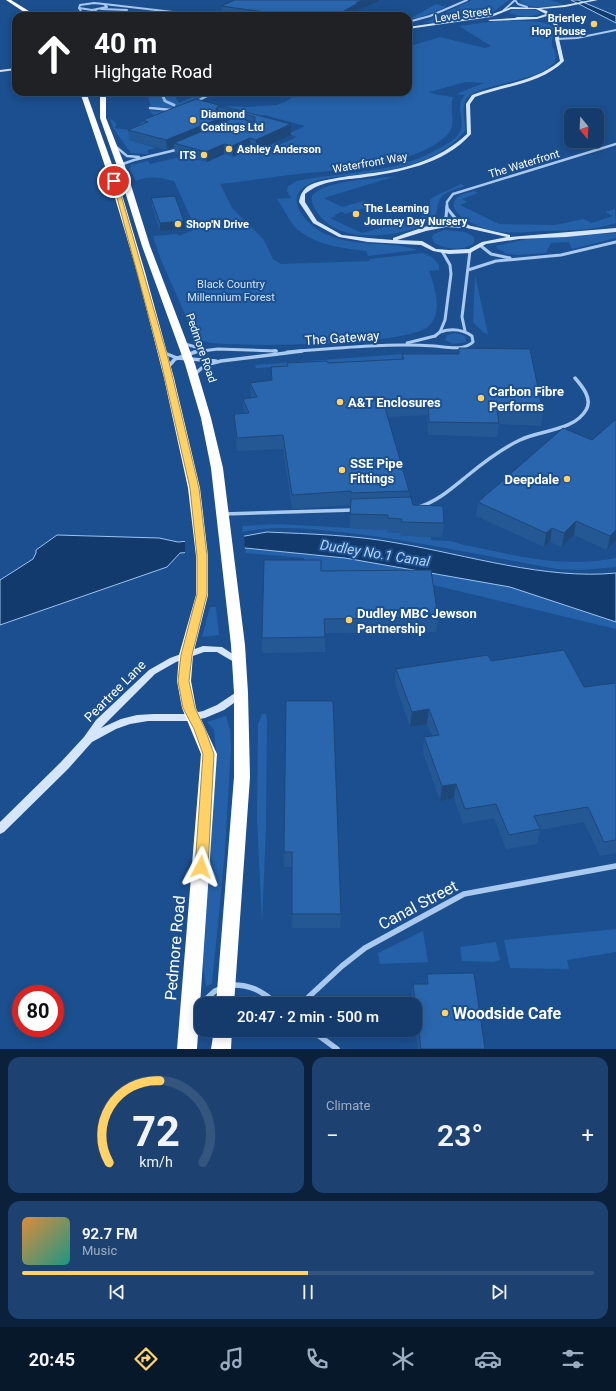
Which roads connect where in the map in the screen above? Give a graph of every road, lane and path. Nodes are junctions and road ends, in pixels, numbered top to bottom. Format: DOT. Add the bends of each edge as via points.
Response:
graph roads {
  1 [pos="8,0"];
  2 [pos="18,0"];
  3 [pos="78,0"];
  4 [pos="88,0"];
  5 [pos="467,0"];
  6 [pos="515,0"];
  7 [pos="596,0"];
  8 [pos="94,3"];
  9 [pos="104,4"];
  10 [pos="80,5"];
  11 [pos="565,6"];
  12 [pos="529,7"];
  13 [pos="79,8"];
  14 [pos="101,9"];
  15 [pos="97,10"];
  16 [pos="503,11"];
  17 [pos="33,12"];
  18 [pos="34,12"];
  19 [pos="82,12"];
  20 [pos="139,12"];
  21 [pos="173,12"];
  22 [pos="547,14"];
  23 [pos="521,19"];
  24 [pos="527,19"];
  25 [pos="412,21"];
  26 [pos="556,25"];
  27 [pos="412,27"];
  28 [pos="616,30"];
  29 [pos="412,31"];
  30 [pos="557,39"];
  31 [pos="12,70"];
  32 [pos="0,71"];
  33 [pos="85,96"];
  34 [pos="92,96"];
  35 [pos="103,96"];
  36 [pos="207,96"];
  37 [pos="193,103"];
  38 [pos="150,108"];
  39 [pos="174,109"];
  40 [pos="92,114"];
  41 [pos="112,142"];
  42 [pos="616,144"];
  43 [pos="186,146"];
  44 [pos="147,157"];
  45 [pos="120,165"];
  46 [pos="447,208"];
  47 [pos="432,227"];
  48 [pos="474,230"];
  49 [pos="616,230"];
  50 [pos="424,231"];
  51 [pos="519,237"];
  52 [pos="389,240"];
  53 [pos="616,242"];
  54 [pos="422,243"];
  55 [pos="482,245"];
  56 [pos="442,251"];
  57 [pos="470,251"];
  58 [pos="514,258"];
  59 [pos="468,270"];
  60 [pos="466,331"];
  61 [pos="440,332"];
  62 [pos="435,336"];
  63 [pos="182,342"];
  64 [pos="400,344"];
  65 [pos="443,346"];
  66 [pos="211,349"];
  67 [pos="162,352"];
  68 [pos="286,352"];
  69 [pos="187,357"];
  70 [pos="177,358"];
  71 [pos="221,360"];
  72 [pos="167,370"];
  73 [pos="193,376"];
  74 [pos="575,378"];
  75 [pos="417,508"];
  76 [pos="356,510"];
  77 [pos="223,514"];
  78 [pos="186,655"];
  79 [pos="240,663"];
  80 [pos="241,693"];
  81 [pos="194,717"];
  82 [pos="88,740"];
  83 [pos="0,829"];
  84 [pos="616,866"];
  85 [pos="227,985"];
  86 [pos="226,997"];
  87 [pos="269,997"];
  88 [pos="309,997"];
  89 [pos="192,1014"];
  90 [pos="222,1037"];
  91 [pos="321,1037"];
  92 [pos="187,1049"];
  93 [pos="221,1049"];
  94 [pos="338,1049"];
  1 -- 17 [label="highway"];
  2 -- 18 [label="highway"];
  3 -- 10 [label="street"];
  4 -- 8 [label="street"];
  5 -- 25 [label="street"];
  6 -- 12 [label="street" via="518,4"];
  6 -- 16 [label="street"];
  7 -- 11 [label="street"];
  8 -- 9 [label="street"];
  8 -- 10 [label="street"];
  9 -- 14 [label="street" via="107,7"];
  9 -- 21 [label="street"];
  10 -- 13 [label="street"];
  11 -- 12 [label="street"];
  11 -- 22 [label="street"];
  12 -- 16 [label="street, Level Street"];
  12 -- 22 [label="street"];
  13 -- 15 [label="street"];
  13 -- 19 [label="street"];
  14 -- 15 [label="street"];
  14 -- 20 [label="street"];
  16 -- 23 [label="street" via="510,17"];
  16 -- 27 [label="street, Level Street" via="491,16"];
  22 -- 24 [label="street" via="541,18"];
  22 -- 26 [label="street"];
  23 -- 24 [label="street, Level Street"];
  23 -- 29 [label="street, Level Street" via="484,21"];
  24 -- 26 [label="street"];
  26 -- 30 [label="street, Waterfront Way" via="559,34"];
  28 -- 30 [label="street" via="578,38"];
  30 -- 52 [label="street, Waterfront Way" via="562,61 556,68 474,96 468,104 469,134 458,145 418,165 384,173 321,182 303,194 302,202 315,222 330,231 352,239"];
  31 -- 32 [label="street"];
  33 -- 40 [label="highway"];
  34 -- 40 [label="highway"];
  35 -- 41 [label="highway, Pedmore Road" via="103,118"];
  36 -- 37 [label="street"];
  38 -- 39 [label="street"];
  40 -- 67 [label="highway" via="127,225"];
  41 -- 44 [label="street" via="127,156"];
  41 -- 45 [label="highway, Pedmore Road"];
  42 -- 46 [label="street, The Waterfront" via="461,191 449,197"];
  43 -- 44 [label="street"];
  44 -- 45 [label="street"];
  45 -- 63 [label="highway, Pedmore Road" via="146,246"];
  46 -- 47 [label="street, The Waterfront" via="446,217"];
  46 -- 48 [label="street" via="459,221"];
  47 -- 48 [label="street, Waterfront Way" via="454,225"];
  47 -- 50 [label="street, Waterfront Way"];
  48 -- 51 [label="street, Waterfront Way"];
  48 -- 55 [label="street" via="484,239"];
  49 -- 51 [label="street, Waterfront Way"];
  50 -- 52 [label="street, Waterfront Way"];
  50 -- 54 [label="street" via="420,236"];
  51 -- 55 [label="street, Waterfront Way"];
  52 -- 54 [label="street, Waterfront Way"];
  53 -- 58 [label="street" via="561,255"];
  54 -- 56 [label="street, Waterfront Way"];
  55 -- 57 [label="street, Waterfront Way"];
  55 -- 58 [label="street" via="491,254"];
  56 -- 57 [label="street, Waterfront Way"];
  56 -- 61 [label="street" via="450,265 451,274 445,320"];
  57 -- 59 [label="street, The Gateway"];
  58 -- 59 [label="street"];
  59 -- 60 [label="street, The Gateway" via="462,317 462,325"];
  60 -- 61 [label="street" via="450,329"];
  60 -- 65 [label="street, The Gateway" via="474,339 470,345 458,348"];
  61 -- 62 [label="street"];
  62 -- 64 [label="street, The Gateway"];
  62 -- 65 [label="street"];
  63 -- 66 [label="street, The Gateway" via="196,348"];
  63 -- 69 [label="highway, Pedmore Road"];
  64 -- 65 [label="street, The Gateway"];
  64 -- 68 [label="street, The Gateway"];
  66 -- 68 [label="street, The Gateway"];
  66 -- 69 [label="street, The Gateway"];
  67 -- 70 [label="street, The Gateway"];
  67 -- 72 [label="highway"];
  68 -- 71 [label="street, The Gateway"];
  69 -- 70 [label="street, The Gateway"];
  69 -- 71 [label="street, The Gateway"];
  69 -- 73 [label="highway, Pedmore Road"];
  70 -- 72 [label="street"];
  71 -- 73 [label="street, The Gateway" via="205,365"];
  72 -- 78 [label="highway" via="194,488 202,556 202,594"];
  73 -- 77 [label="highway, Pedmore Road" via="217,468"];
  74 -- 75 [label="street" via="582,386 588,403 586,411 577,420 507,447 432,503"];
  76 -- 77 [label="street"];
  77 -- 79 [label="highway, Pedmore Road"];
  78 -- 79 [label="street" via="203,649 219,649"];
  78 -- 81 [label="highway" via="185,695"];
  78 -- 82 [label="street, Peartree Lane" via="152,672 99,723"];
  79 -- 80 [label="highway"];
  80 -- 81 [label="street" via="221,708"];
  80 -- 85 [label="highway" via="242,776"];
  81 -- 82 [label="street, Peartree Lane" via="138,719 118,723"];
  81 -- 89 [label="highway, Pedmore Road" via="209,754"];
  82 -- 83 [label="street, Peartree Lane"];
  84 -- 88 [label="street, Canal Street" via="464,894 365,948"];
  85 -- 86 [label="highway"];
  85 -- 87 [label="street" via="240,984 260,989"];
  85 -- 89 [label="street" via="215,991"];
  89 -- 92 [label="highway, Pedmore Road"];
  90 -- 93 [label="highway"];
  91 -- 94 [label="street"];
}
